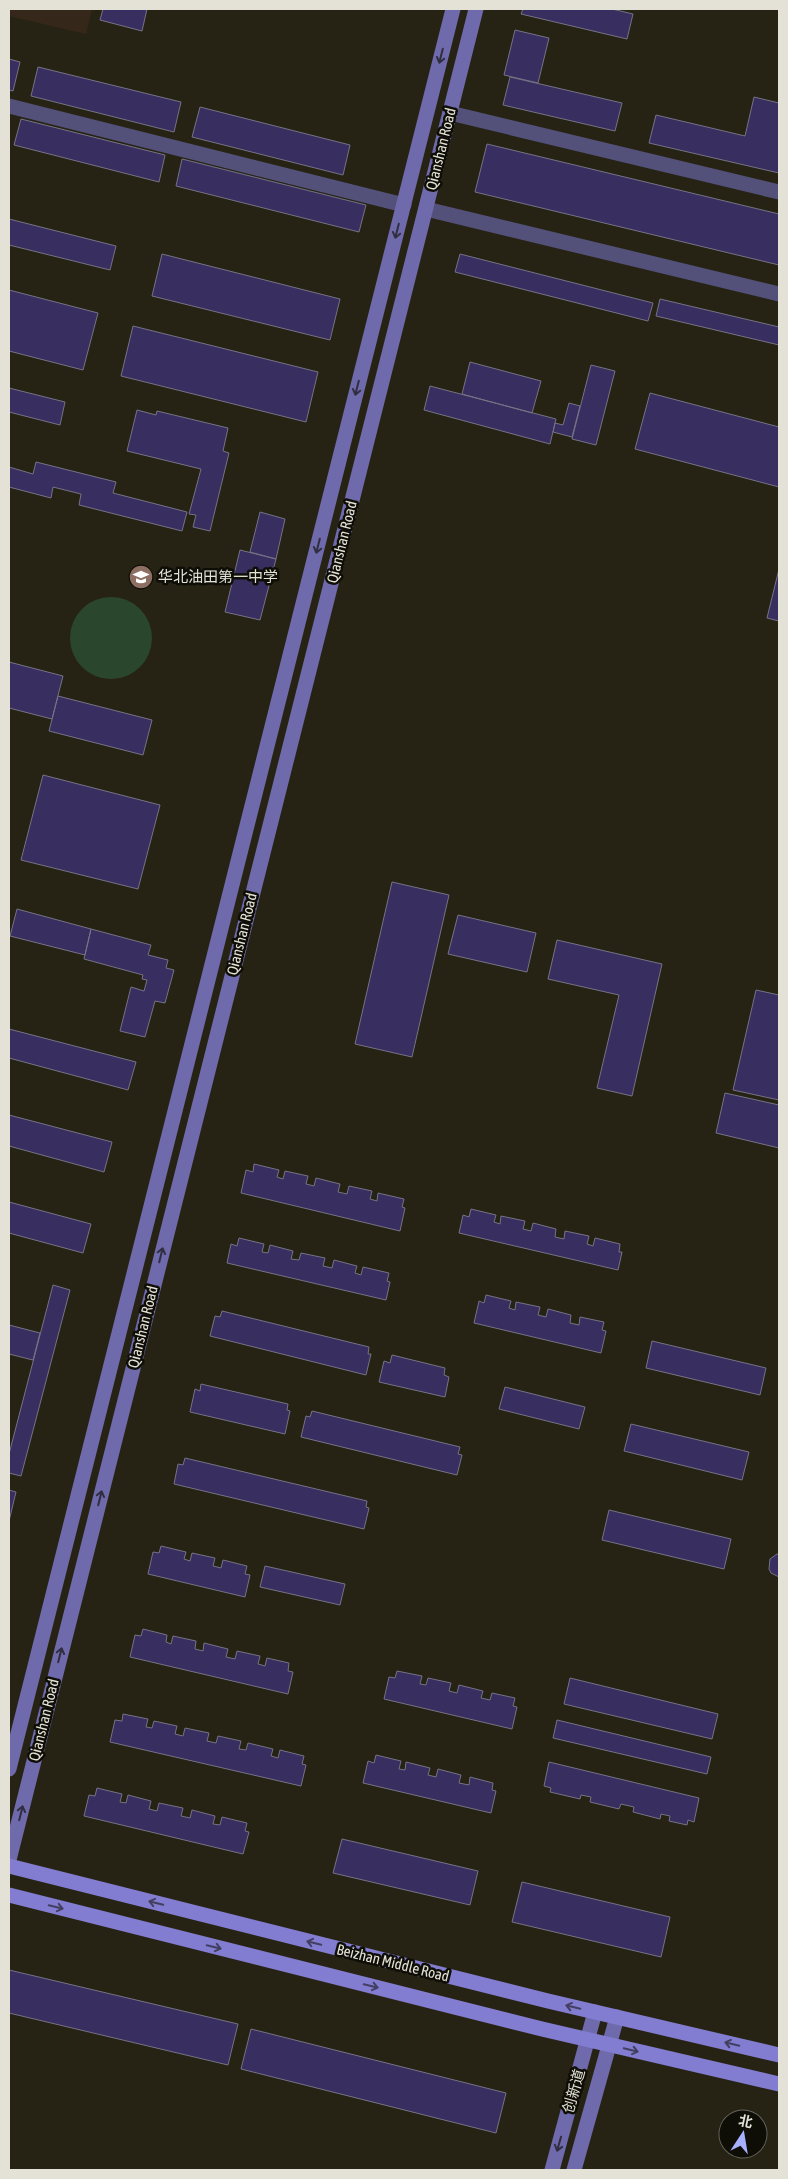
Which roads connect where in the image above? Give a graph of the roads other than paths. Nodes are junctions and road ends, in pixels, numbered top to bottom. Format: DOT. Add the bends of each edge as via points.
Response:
graph roads {
  1 [pos="453,9"];
  2 [pos="476,9"];
  3 [pos="9,106"];
  4 [pos="450,113"];
  5 [pos="779,192"];
  6 [pos="404,205"];
  7 [pos="426,209"];
  8 [pos="779,294"];
  9 [pos="9,1769"];
  10 [pos="9,1860"];
  11 [pos="9,1866"];
  12 [pos="9,1895"];
  13 [pos="595,2012"];
  14 [pos="616,2017"];
  15 [pos="588,2040"];
  16 [pos="609,2045"];
  17 [pos="779,2055"];
  18 [pos="779,2084"];
  19 [pos="552,2170"];
  20 [pos="574,2170"];
  1 -- 6 [label="main road, Qianshan Road, one-way"];
  2 -- 4 [label="main road, Qianshan Road"];
  3 -- 6 [label="street"];
  4 -- 5 [label="street"];
  4 -- 7 [label="main road, Qianshan Road"];
  6 -- 9 [label="main road, Qianshan Road, one-way"];
  7 -- 8 [label="street"];
  10 -- 7 [label="main road, Qianshan Road, one-way"];
  13 -- 11 [label="main road, Beizhan Middle Road, one-way"];
  12 -- 15 [label="main road, Beizhan Middle Road, one-way"];
  13 -- 14 [label="main road, Beizhan Middle Road"];
  13 -- 15 [label="main road, 创新道"];
  14 -- 16 [label="main road, 创新道"];
  17 -- 14 [label="main road, Beizhan Middle Road, one-way"];
  15 -- 16 [label="main road, Beizhan Middle Road"];
  15 -- 19 [label="main road, 创新道, one-way"];
  16 -- 18 [label="main road, Beizhan Middle Road, one-way"];
  16 -- 20 [label="main road, 创新道"];
}
